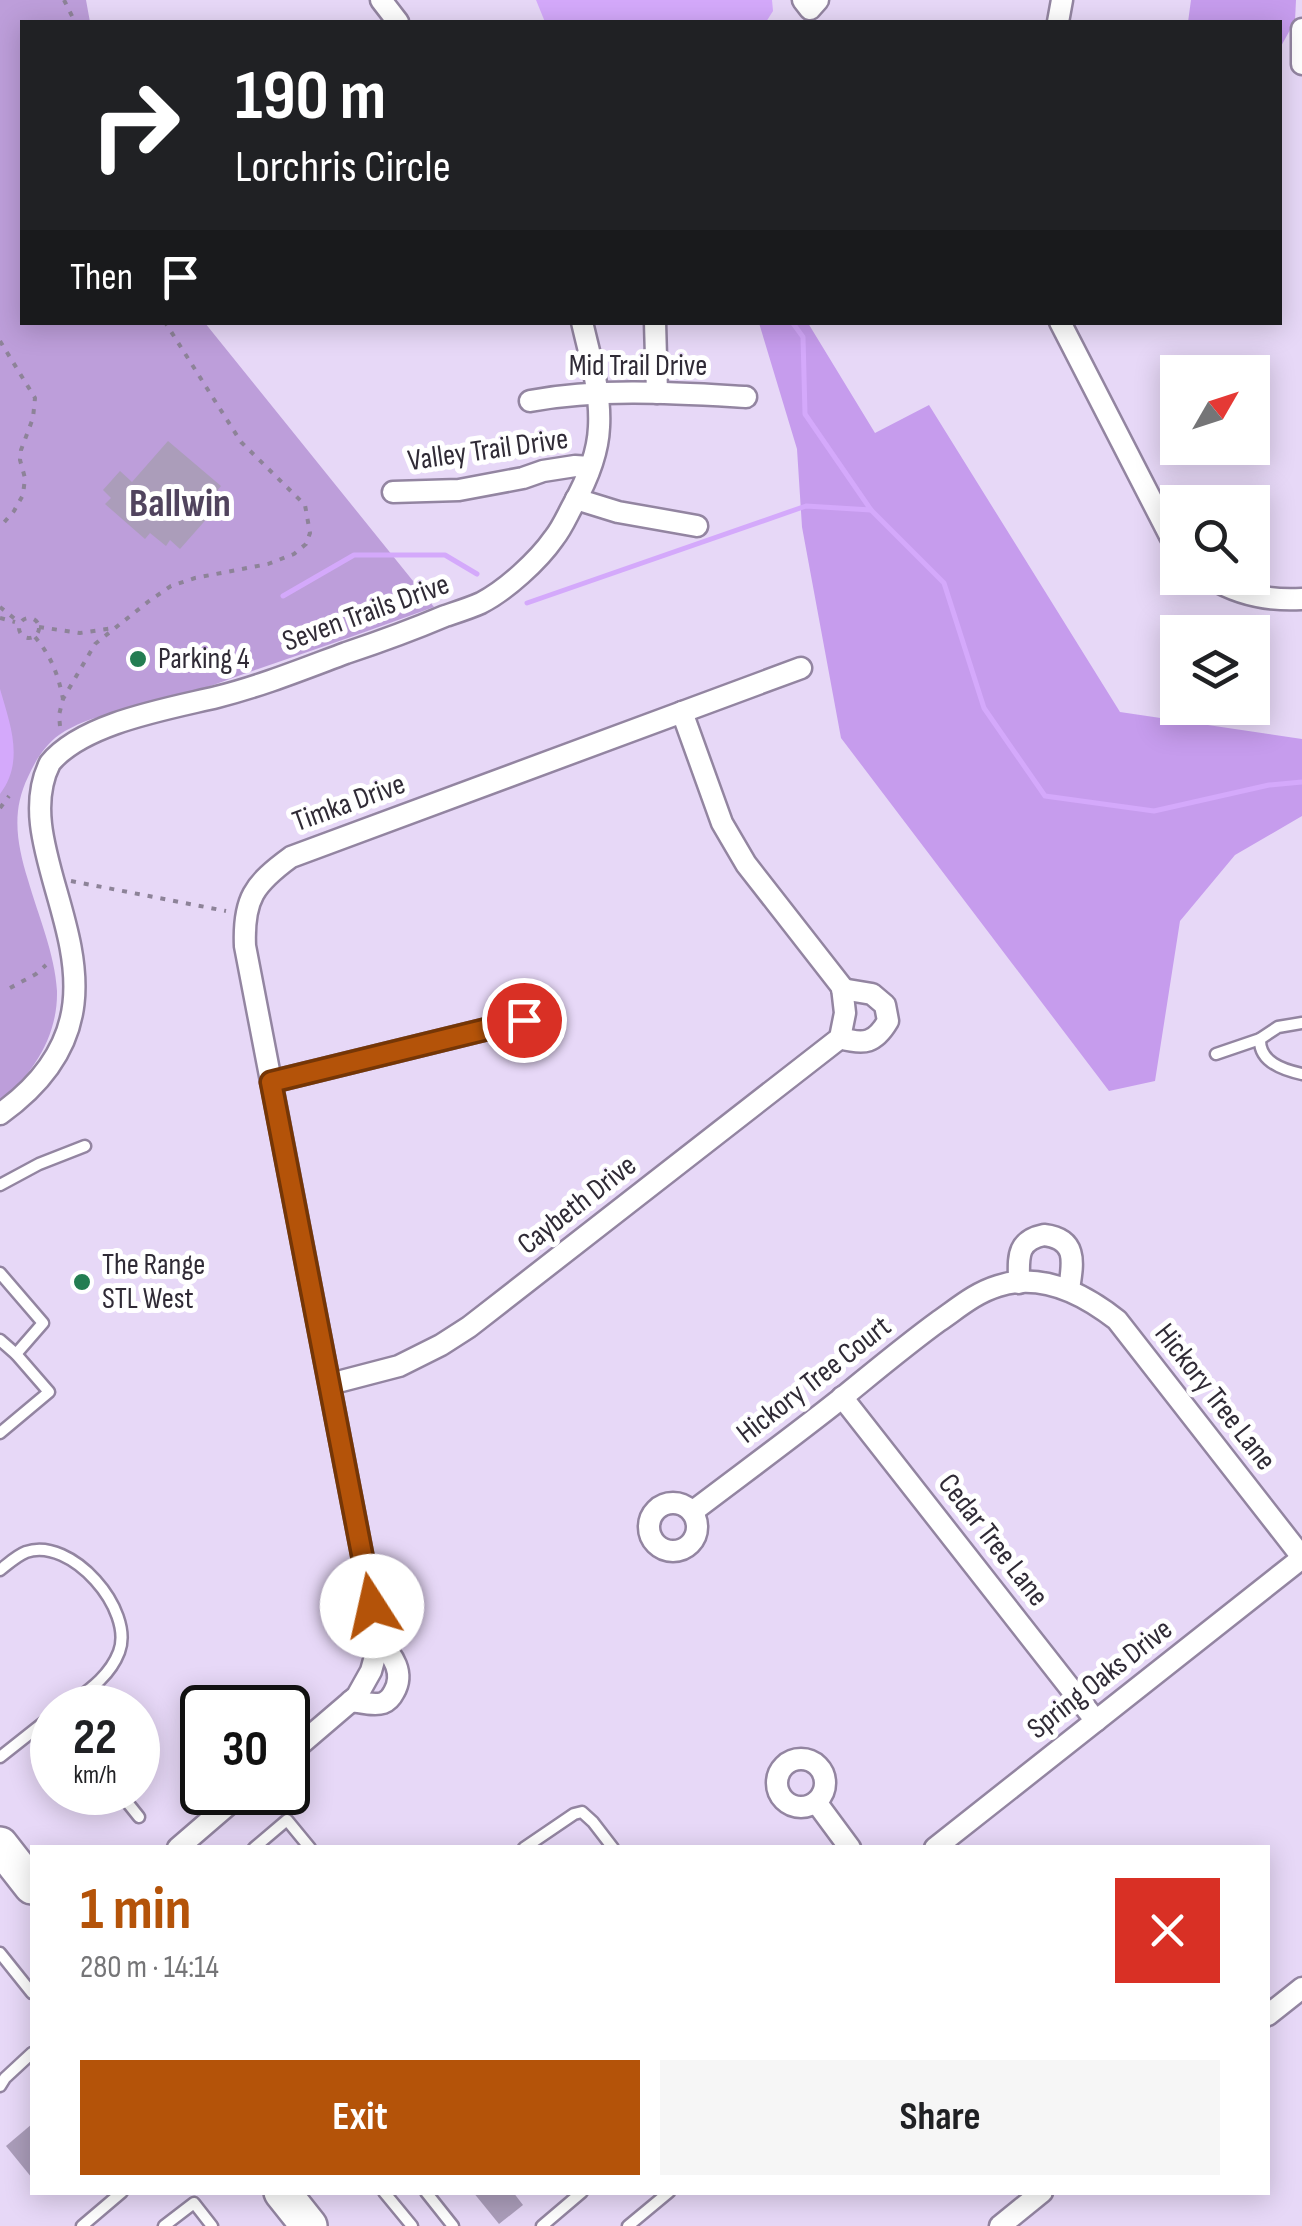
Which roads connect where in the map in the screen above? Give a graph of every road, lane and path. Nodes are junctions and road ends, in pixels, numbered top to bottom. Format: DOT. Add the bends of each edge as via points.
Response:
graph roads {
  1 [pos="380,0"];
  2 [pos="802,0"];
  3 [pos="818,0"];
  4 [pos="396,20"];
  5 [pos="1302,29"];
  6 [pos="1302,64"];
  7 [pos="167,325"];
  8 [pos="583,325"];
  9 [pos="655,325"];
  10 [pos="1062,325"];
  11 [pos="0,341"];
  12 [pos="657,393"];
  13 [pos="598,394"];
  14 [pos="746,397"];
  15 [pos="530,401"];
  16 [pos="590,467"];
  17 [pos="393,492"];
  18 [pos="576,500"];
  19 [pos="1160,517"];
  20 [pos="698,526"];
  21 [pos="0,527"];
  22 [pos="1252,595"];
  23 [pos="1302,599"];
  24 [pos="0,607"];
  25 [pos="0,618"];
  26 [pos="20,624"];
  27 [pos="39,627"];
  28 [pos="114,628"];
  29 [pos="35,637"];
  30 [pos="801,668"];
  31 [pos="63,699"];
  32 [pos="682,712"];
  33 [pos="60,726"];
  34 [pos="9,796"];
  35 [pos="0,808"];
  36 [pos="60,878"];
  37 [pos="226,911"];
  38 [pos="46,965"];
  39 [pos="10,988"];
  40 [pos="842,989"];
  41 [pos="524,1020"];
  42 [pos="1302,1022"];
  43 [pos="840,1038"];
  44 [pos="1260,1039"];
  45 [pos="1216,1054"];
  46 [pos="1302,1074"];
  47 [pos="271,1082"];
  48 [pos="0,1114"];
  49 [pos="86,1146"];
  50 [pos="0,1186"];
  51 [pos="0,1273"];
  52 [pos="1019,1283"];
  53 [pos="1068,1289"];
  54 [pos="975,1296"];
  55 [pos="0,1340"];
  56 [pos="16,1354"];
  57 [pos="330,1384"];
  58 [pos="842,1397"];
  59 [pos="2,1428"];
  60 [pos="692,1512"];
  61 [pos="1302,1558"];
  62 [pos="0,1570"];
  63 [pos="379,1642"];
  64 [pos="92,1685"];
  65 [pos="351,1701"];
  66 [pos="1096,1721"];
  67 [pos="30,1733"];
  68 [pos="310,1735"];
  69 [pos="0,1757"];
  70 [pos="816,1802"];
  71 [pos="218,1815"];
  72 [pos="541,1843"];
  73 [pos="186,1845"];
  74 [pos="258,1845"];
  75 [pos="308,1845"];
  76 [pos="611,1845"];
  77 [pos="848,1845"];
  78 [pos="939,1845"];
  79 [pos="0,1846"];
  80 [pos="30,1884"];
  81 [pos="0,1953"];
  82 [pos="1302,1988"];
  83 [pos="30,1990"];
  84 [pos="1270,2013"];
  85 [pos="30,2055"];
  86 [pos="3,2082"];
  87 [pos="118,2195"];
  88 [pos="202,2195"];
  89 [pos="284,2195"];
  90 [pos="386,2195"];
  91 [pos="428,2195"];
  92 [pos="578,2195"];
  93 [pos="666,2195"];
  94 [pos="1038,2195"];
  95 [pos="194,2202"];
  96 [pos="82,2226"];
  97 [pos="164,2226"];
  98 [pos="212,2226"];
  99 [pos="310,2226"];
  100 [pos="412,2226"];
  101 [pos="453,2226"];
  102 [pos="542,2226"];
  103 [pos="628,2226"];
  104 [pos="1000,2226"];
  1 -- 4 [label="street"];
  2 -- 3 [label="street" via="810,8"];
  5 -- 6 [label="street"];
  7 -- 28 [label="path" via="241,442 305,505 310,533 294,554 268,564 170,586"];
  8 -- 13 [label="street, Seven Trails Drive"];
  9 -- 12 [label="street"];
  10 -- 19 [label="street"];
  11 -- 21 [label="path" via="35,398 21,450 23,495"];
  12 -- 13 [label="street, Mid Trail Drive"];
  12 -- 14 [label="street, Mid Trail Drive"];
  13 -- 15 [label="street, Mid Trail Drive"];
  13 -- 16 [label="street, Seven Trails Drive" via="600,430"];
  16 -- 17 [label="street, Valley Trail Drive" via="459,490"];
  16 -- 18 [label="street, Seven Trails Drive"];
  18 -- 20 [label="street, Valley Trail Drive"];
  18 -- 48 [label="street, Seven Trails Drive" via="554,539 482,602 238,692 82,736 52,760 27,812 68,998 64,1028 38,1082"];
  22 -- 23 [label="street"];
  24 -- 26 [label="path"];
  25 -- 26 [label="path"];
  26 -- 27 [label="path" via="32,618"];
  26 -- 29 [label="path" via="22,636"];
  27 -- 28 [label="path" via="80,633"];
  27 -- 29 [label="path"];
  28 -- 31 [label="path" via="94,644"];
  29 -- 31 [label="path" via="58,674"];
  30 -- 32 [label="street, Timka Drive"];
  31 -- 33 [label="path"];
  32 -- 40 [label="street, Caybeth Drive" via="722,823"];
  32 -- 47 [label="street, Timka Drive" via="290,856 274,869 249,901 244,920"];
  34 -- 35 [label="path"];
  36 -- 37 [label="path"];
  38 -- 39 [label="path"];
  40 -- 43 [label="street"];
  40 -- 43 [label="street, Caybeth Drive" via="872,994 885,1005 888,1021 866,1042"];
  41 -- 47 [label="street"];
  42 -- 44 [label="lane" via="1278,1026"];
  43 -- 57 [label="street, Caybeth Drive" via="469,1327 399,1366"];
  44 -- 45 [label="lane"];
  44 -- 46 [label="lane" via="1263,1056"];
  47 -- 57 [label="street, Timka Drive"];
  49 -- 50 [label="lane"];
  51 -- 56 [label="lane" via="43,1323"];
  52 -- 53 [label="street, Hickory Tree Lane"];
  52 -- 53 [label="street" via="1021,1249 1044,1234 1068,1247"];
  52 -- 54 [label="street, Hickory Tree Lane"];
  53 -- 61 [label="street, Hickory Tree Lane" via="1117,1320"];
  54 -- 58 [label="street, Hickory Tree Court"];
  55 -- 56 [label="lane"];
  56 -- 59 [label="lane" via="49,1392"];
  57 -- 63 [label="street, Timka Drive"];
  58 -- 60 [label="street, Hickory Tree Court"];
  58 -- 66 [label="street, Cedar Tree Lane"];
  61 -- 66 [label="street, Spring Oaks Drive"];
  62 -- 64 [label="lane" via="26,1552 49,1550 91,1575 109,1600 122,1640 108,1672"];
  63 -- 65 [label="street, Timka Drive"];
  63 -- 65 [label="street, Timka Drive" via="397,1665 393,1695 385,1703"];
  65 -- 68 [label="street, Timka Drive"];
  66 -- 78 [label="street, Spring Oaks Drive"];
  67 -- 69 [label="lane"];
  70 -- 77 [label="street"];
  71 -- 73 [label="street"];
  72 -- 76 [label="lane" via="582,1812"];
  74 -- 75 [label="lane" via="287,1820"];
  79 -- 80 [label="highway"];
  81 -- 83 [label="lane"];
  82 -- 84 [label="street"];
  85 -- 86 [label="lane"];
  87 -- 96 [label="lane"];
  88 -- 95 [label="lane"];
  89 -- 99 [label="highway"];
  90 -- 100 [label="lane"];
  91 -- 101 [label="lane"];
  92 -- 102 [label="lane"];
  93 -- 103 [label="lane"];
  94 -- 104 [label="street"];
  95 -- 97 [label="lane"];
  95 -- 98 [label="lane"];
}
